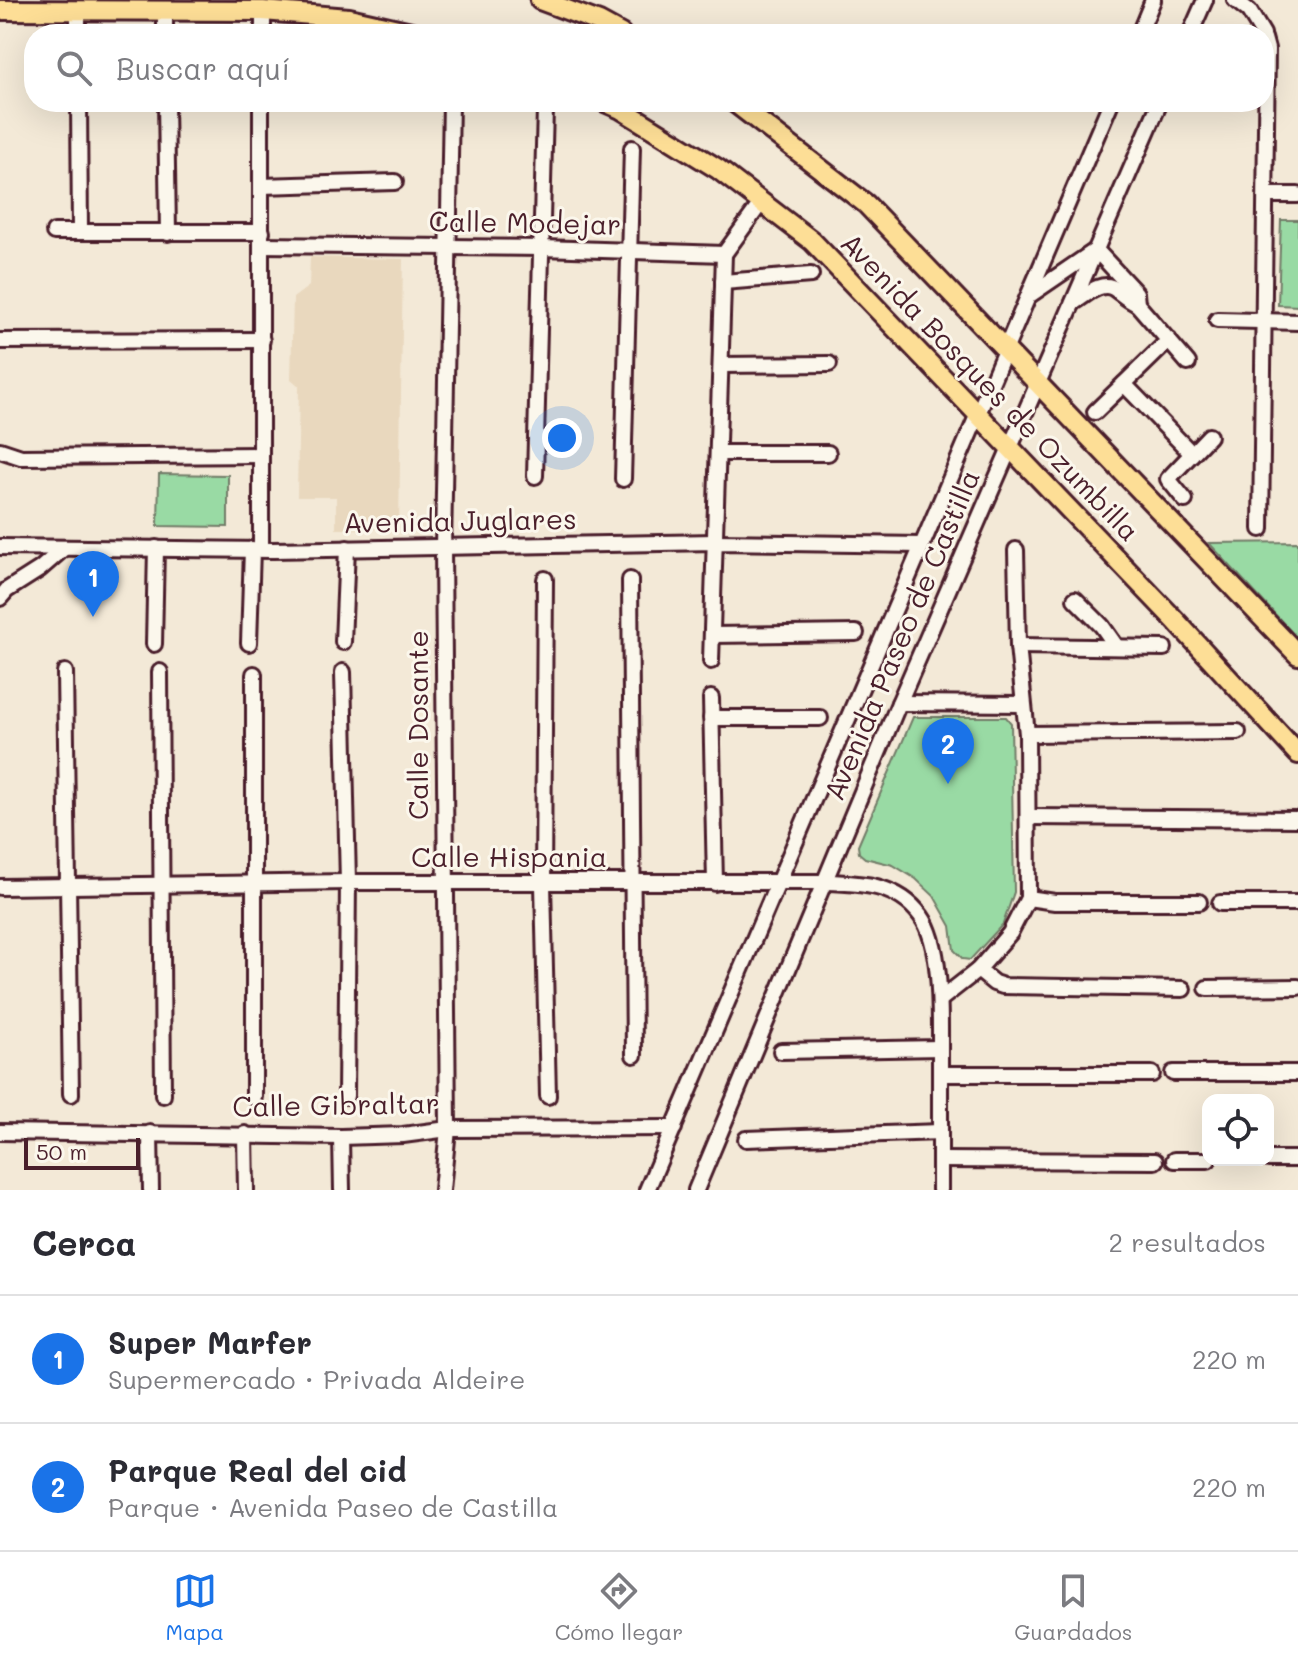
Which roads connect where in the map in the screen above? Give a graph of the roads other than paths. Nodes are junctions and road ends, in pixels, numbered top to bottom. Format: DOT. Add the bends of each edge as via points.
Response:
graph roads {
  1 [pos="540,0"];
  2 [pos="1153,0"];
  3 [pos="1205,0"];
  4 [pos="1235,0"];
  5 [pos="0,10"];
  6 [pos="78,11"];
  7 [pos="165,11"];
  8 [pos="263,11"];
  9 [pos="78,24"];
  10 [pos="165,24"];
  11 [pos="263,24"];
  12 [pos="376,24"];
  13 [pos="603,24"];
  14 [pos="1143,24"];
  15 [pos="1194,24"];
  16 [pos="1257,24"];
  17 [pos="79,112"];
  18 [pos="166,112"];
  19 [pos="261,112"];
  20 [pos="451,112"];
  21 [pos="545,112"];
  22 [pos="626,112"];
  23 [pos="747,112"];
  24 [pos="1107,112"];
  25 [pos="1156,112"];
  26 [pos="1267,112"];
  27 [pos="632,148"];
  28 [pos="395,182"];
  29 [pos="261,186"];
  30 [pos="1266,195"];
  31 [pos="1298,195"];
  32 [pos="761,203"];
  33 [pos="54,232"];
  34 [pos="80,232"];
  35 [pos="168,233"];
  36 [pos="262,238"];
  37 [pos="449,248"];
  38 [pos="542,248"];
  39 [pos="1096,250"];
  40 [pos="630,251"];
  41 [pos="724,254"];
  42 [pos="811,275"];
  43 [pos="1113,278"];
  44 [pos="723,282"];
  45 [pos="1030,295"];
  46 [pos="1073,303"];
  47 [pos="1217,320"];
  48 [pos="1265,321"];
  49 [pos="1298,322"];
  50 [pos="262,340"];
  51 [pos="1169,340"];
  52 [pos="0,341"];
  53 [pos="1006,351"];
  54 [pos="1188,363"];
  55 [pos="829,364"];
  56 [pos="721,365"];
  57 [pos="1038,382"];
  58 [pos="1124,384"];
  59 [pos="1095,412"];
  60 [pos="977,416"];
  61 [pos="1209,436"];
  62 [pos="1008,449"];
  63 [pos="0,450"];
  64 [pos="718,453"];
  65 [pos="828,453"];
  66 [pos="1192,454"];
  67 [pos="261,455"];
  68 [pos="535,476"];
  69 [pos="623,479"];
  70 [pos="1185,500"];
  71 [pos="1261,529"];
  72 [pos="715,542"];
  73 [pos="921,545"];
  74 [pos="0,547"];
  75 [pos="156,548"];
  76 [pos="347,548"];
  77 [pos="443,548"];
  78 [pos="63,549"];
  79 [pos="256,549"];
  80 [pos="1016,550"];
  81 [pos="545,579"];
  82 [pos="630,580"];
  83 [pos="0,598"];
  84 [pos="1075,599"];
  85 [pos="856,633"];
  86 [pos="712,635"];
  87 [pos="343,642"];
  88 [pos="249,643"];
  89 [pos="154,644"];
  90 [pos="1018,646"];
  91 [pos="1116,646"];
  92 [pos="1164,648"];
  93 [pos="1298,655"];
  94 [pos="711,661"];
  95 [pos="65,672"];
  96 [pos="160,672"];
  97 [pos="343,672"];
  98 [pos="254,674"];
  99 [pos="711,698"];
  100 [pos="899,703"];
  101 [pos="1022,704"];
  102 [pos="711,718"];
  103 [pos="820,718"];
  104 [pos="1238,732"];
  105 [pos="1027,734"];
  106 [pos="1298,754"];
  107 [pos="1029,817"];
  108 [pos="1298,819"];
  109 [pos="348,882"];
  110 [pos="780,882"];
  111 [pos="826,882"];
  112 [pos="632,883"];
  113 [pos="715,883"];
  114 [pos="254,884"];
  115 [pos="445,884"];
  116 [pos="543,884"];
  117 [pos="67,886"];
  118 [pos="163,886"];
  119 [pos="0,887"];
  120 [pos="1028,898"];
  121 [pos="1199,902"];
  122 [pos="1220,903"];
  123 [pos="1298,903"];
  124 [pos="978,970"];
  125 [pos="1298,987"];
  126 [pos="1207,988"];
  127 [pos="1183,989"];
  128 [pos="941,999"];
  129 [pos="940,1048"];
  130 [pos="781,1051"];
  131 [pos="634,1055"];
  132 [pos="1173,1073"];
  133 [pos="1298,1073"];
  134 [pos="940,1074"];
  135 [pos="1152,1074"];
  136 [pos="71,1094"];
  137 [pos="163,1095"];
  138 [pos="346,1096"];
  139 [pos="548,1096"];
  140 [pos="254,1097"];
  141 [pos="674,1128"];
  142 [pos="448,1129"];
  143 [pos="0,1132"];
  144 [pos="940,1132"];
  145 [pos="150,1133"];
  146 [pos="245,1134"];
  147 [pos="341,1137"];
  148 [pos="746,1139"];
  149 [pos="1274,1159"];
  150 [pos="1298,1159"];
  151 [pos="940,1160"];
  152 [pos="1174,1160"];
  153 [pos="1202,1160"];
  154 [pos="1155,1161"];
  155 [pos="151,1190"];
  156 [pos="246,1190"];
  157 [pos="342,1190"];
  158 [pos="442,1190"];
  159 [pos="647,1190"];
  160 [pos="696,1190"];
  161 [pos="940,1190"];
  1 -- 13 [label="main road"];
  2 -- 14 [label="street"];
  3 -- 15 [label="street"];
  4 -- 16 [label="street"];
  5 -- 6 [label="main road"];
  6 -- 7 [label="main road"];
  6 -- 9 [label="street"];
  7 -- 8 [label="main road"];
  7 -- 10 [label="street"];
  8 -- 11 [label="street"];
  8 -- 12 [label="main road"];
  17 -- 34 [label="street"];
  18 -- 35 [label="street"];
  19 -- 29 [label="street"];
  20 -- 37 [label="street, Calle Dosante"];
  21 -- 38 [label="street"];
  22 -- 32 [label="main road, Avenida Bosques de Ozumbilla" via="718,169"];
  23 -- 53 [label="main road, Avenida Bosques de Ozumbilla" via="866,204"];
  24 -- 45 [label="street, Avenida Paseo de Castilla"];
  25 -- 39 [label="street, Avenida Paseo de Castilla"];
  26 -- 30 [label="street"];
  27 -- 40 [label="street"];
  28 -- 29 [label="street"];
  29 -- 36 [label="street"];
  30 -- 31 [label="street"];
  30 -- 48 [label="street"];
  32 -- 41 [label="street"];
  32 -- 60 [label="main road, Avenida Bosques de Ozumbilla" via="812,241"];
  33 -- 34 [label="street, Calle Modejar"];
  34 -- 35 [label="street, Calle Modejar"];
  35 -- 36 [label="street, Calle Modejar"];
  36 -- 37 [label="street, Calle Modejar"];
  36 -- 50 [label="street"];
  37 -- 38 [label="street, Calle Modejar"];
  37 -- 77 [label="street, Calle Dosante"];
  38 -- 40 [label="street, Calle Modejar"];
  38 -- 68 [label="street"];
  39 -- 43 [label="street"];
  39 -- 45 [label="street"];
  39 -- 46 [label="street, Avenida Paseo de Castilla"];
  40 -- 41 [label="street, Calle Modejar"];
  40 -- 69 [label="street"];
  41 -- 44 [label="street"];
  42 -- 44 [label="street"];
  43 -- 46 [label="street"];
  43 -- 51 [label="street" via="1136,293 1137,304"];
  44 -- 56 [label="street"];
  45 -- 53 [label="street, Avenida Paseo de Castilla"];
  46 -- 57 [label="street, Avenida Paseo de Castilla"];
  47 -- 48 [label="street"];
  48 -- 49 [label="street"];
  48 -- 71 [label="street"];
  50 -- 52 [label="street"];
  50 -- 67 [label="street"];
  51 -- 54 [label="street"];
  51 -- 58 [label="street"];
  53 -- 57 [label="main road, Avenida Bosques de Ozumbilla"];
  53 -- 60 [label="street, Avenida Paseo de Castilla"];
  55 -- 56 [label="street"];
  56 -- 64 [label="street"];
  57 -- 62 [label="street, Avenida Paseo de Castilla"];
  57 -- 93 [label="main road, Avenida Bosques de Ozumbilla"];
  58 -- 59 [label="street"];
  58 -- 66 [label="street"];
  60 -- 62 [label="main road, Avenida Bosques de Ozumbilla"];
  60 -- 73 [label="street, Avenida Paseo de Castilla"];
  61 -- 66 [label="street"];
  62 -- 100 [label="street, Avenida Paseo de Castilla"];
  62 -- 106 [label="main road, Avenida Bosques de Ozumbilla"];
  63 -- 67 [label="street" via="21,457"];
  64 -- 65 [label="street"];
  64 -- 72 [label="street"];
  66 -- 70 [label="street" via="1168,479"];
  67 -- 79 [label="street"];
  72 -- 73 [label="street, Avenida Juglares"];
  72 -- 77 [label="street, Avenida Juglares"];
  72 -- 86 [label="street"];
  73 -- 110 [label="street, Avenida Paseo de Castilla"];
  74 -- 78 [label="street, Avenida Juglares"];
  75 -- 78 [label="street, Avenida Juglares"];
  75 -- 79 [label="street, Avenida Juglares"];
  75 -- 89 [label="street"];
  76 -- 77 [label="street, Avenida Juglares"];
  76 -- 79 [label="street, Avenida Juglares"];
  76 -- 87 [label="street"];
  77 -- 115 [label="street, Calle Dosante"];
  78 -- 83 [label="street"];
  79 -- 88 [label="street"];
  80 -- 90 [label="street"];
  81 -- 116 [label="street"];
  82 -- 112 [label="street"];
  84 -- 91 [label="street"];
  85 -- 86 [label="street"];
  86 -- 94 [label="street"];
  90 -- 91 [label="street"];
  90 -- 101 [label="street"];
  91 -- 92 [label="street"];
  95 -- 117 [label="street"];
  96 -- 118 [label="street"];
  97 -- 109 [label="street"];
  98 -- 114 [label="street"];
  99 -- 102 [label="street"];
  100 -- 101 [label="street"];
  100 -- 111 [label="street, Avenida Paseo de Castilla"];
  101 -- 105 [label="street"];
  102 -- 103 [label="street"];
  102 -- 113 [label="street"];
  104 -- 105 [label="street"];
  105 -- 107 [label="street"];
  107 -- 108 [label="street"];
  107 -- 120 [label="street"];
  109 -- 114 [label="street, Calle Hispania"];
  109 -- 115 [label="street, Calle Hispania"];
  109 -- 138 [label="street"];
  110 -- 111 [label="street, Calle Hispania"];
  110 -- 113 [label="street, Calle Hispania"];
  110 -- 141 [label="street, Avenida Paseo de Castilla"];
  111 -- 128 [label="street, Calle Hispania" via="888,889 921,916 930,936"];
  111 -- 160 [label="street, Avenida Paseo de Castilla"];
  112 -- 113 [label="street, Calle Hispania"];
  112 -- 116 [label="street, Calle Hispania"];
  112 -- 131 [label="street"];
  114 -- 118 [label="street, Calle Hispania"];
  114 -- 140 [label="street"];
  115 -- 116 [label="street, Calle Hispania"];
  115 -- 142 [label="street, Calle Dosante"];
  116 -- 139 [label="street"];
  117 -- 118 [label="street, Calle Hispania"];
  117 -- 119 [label="street, Calle Hispania"];
  117 -- 136 [label="street"];
  118 -- 137 [label="street"];
  120 -- 121 [label="street"];
  120 -- 124 [label="street" via="1010,933"];
  122 -- 123 [label="street"];
  124 -- 127 [label="street" via="1003,986"];
  124 -- 128 [label="street"];
  125 -- 126 [label="street"];
  128 -- 129 [label="street, Calle Hispania"];
  129 -- 130 [label="street"];
  129 -- 134 [label="street, Calle Hispania"];
  132 -- 133 [label="street"];
  134 -- 135 [label="street"];
  134 -- 144 [label="street, Calle Hispania"];
  141 -- 142 [label="street, Calle Gibraltar"];
  141 -- 159 [label="street, Avenida Paseo de Castilla"];
  142 -- 147 [label="street, Calle Gibraltar"];
  142 -- 158 [label="street, Calle Dosante"];
  143 -- 145 [label="street, Calle Gibraltar"];
  144 -- 148 [label="street"];
  144 -- 151 [label="street, Calle Hispania"];
  145 -- 146 [label="street, Calle Gibraltar"];
  145 -- 155 [label="street"];
  146 -- 147 [label="street, Calle Gibraltar"];
  146 -- 156 [label="street"];
  147 -- 157 [label="street"];
  149 -- 150 [label="street"];
  151 -- 154 [label="street"];
  151 -- 161 [label="street, Calle Hispania"];
  152 -- 153 [label="street"];
}
